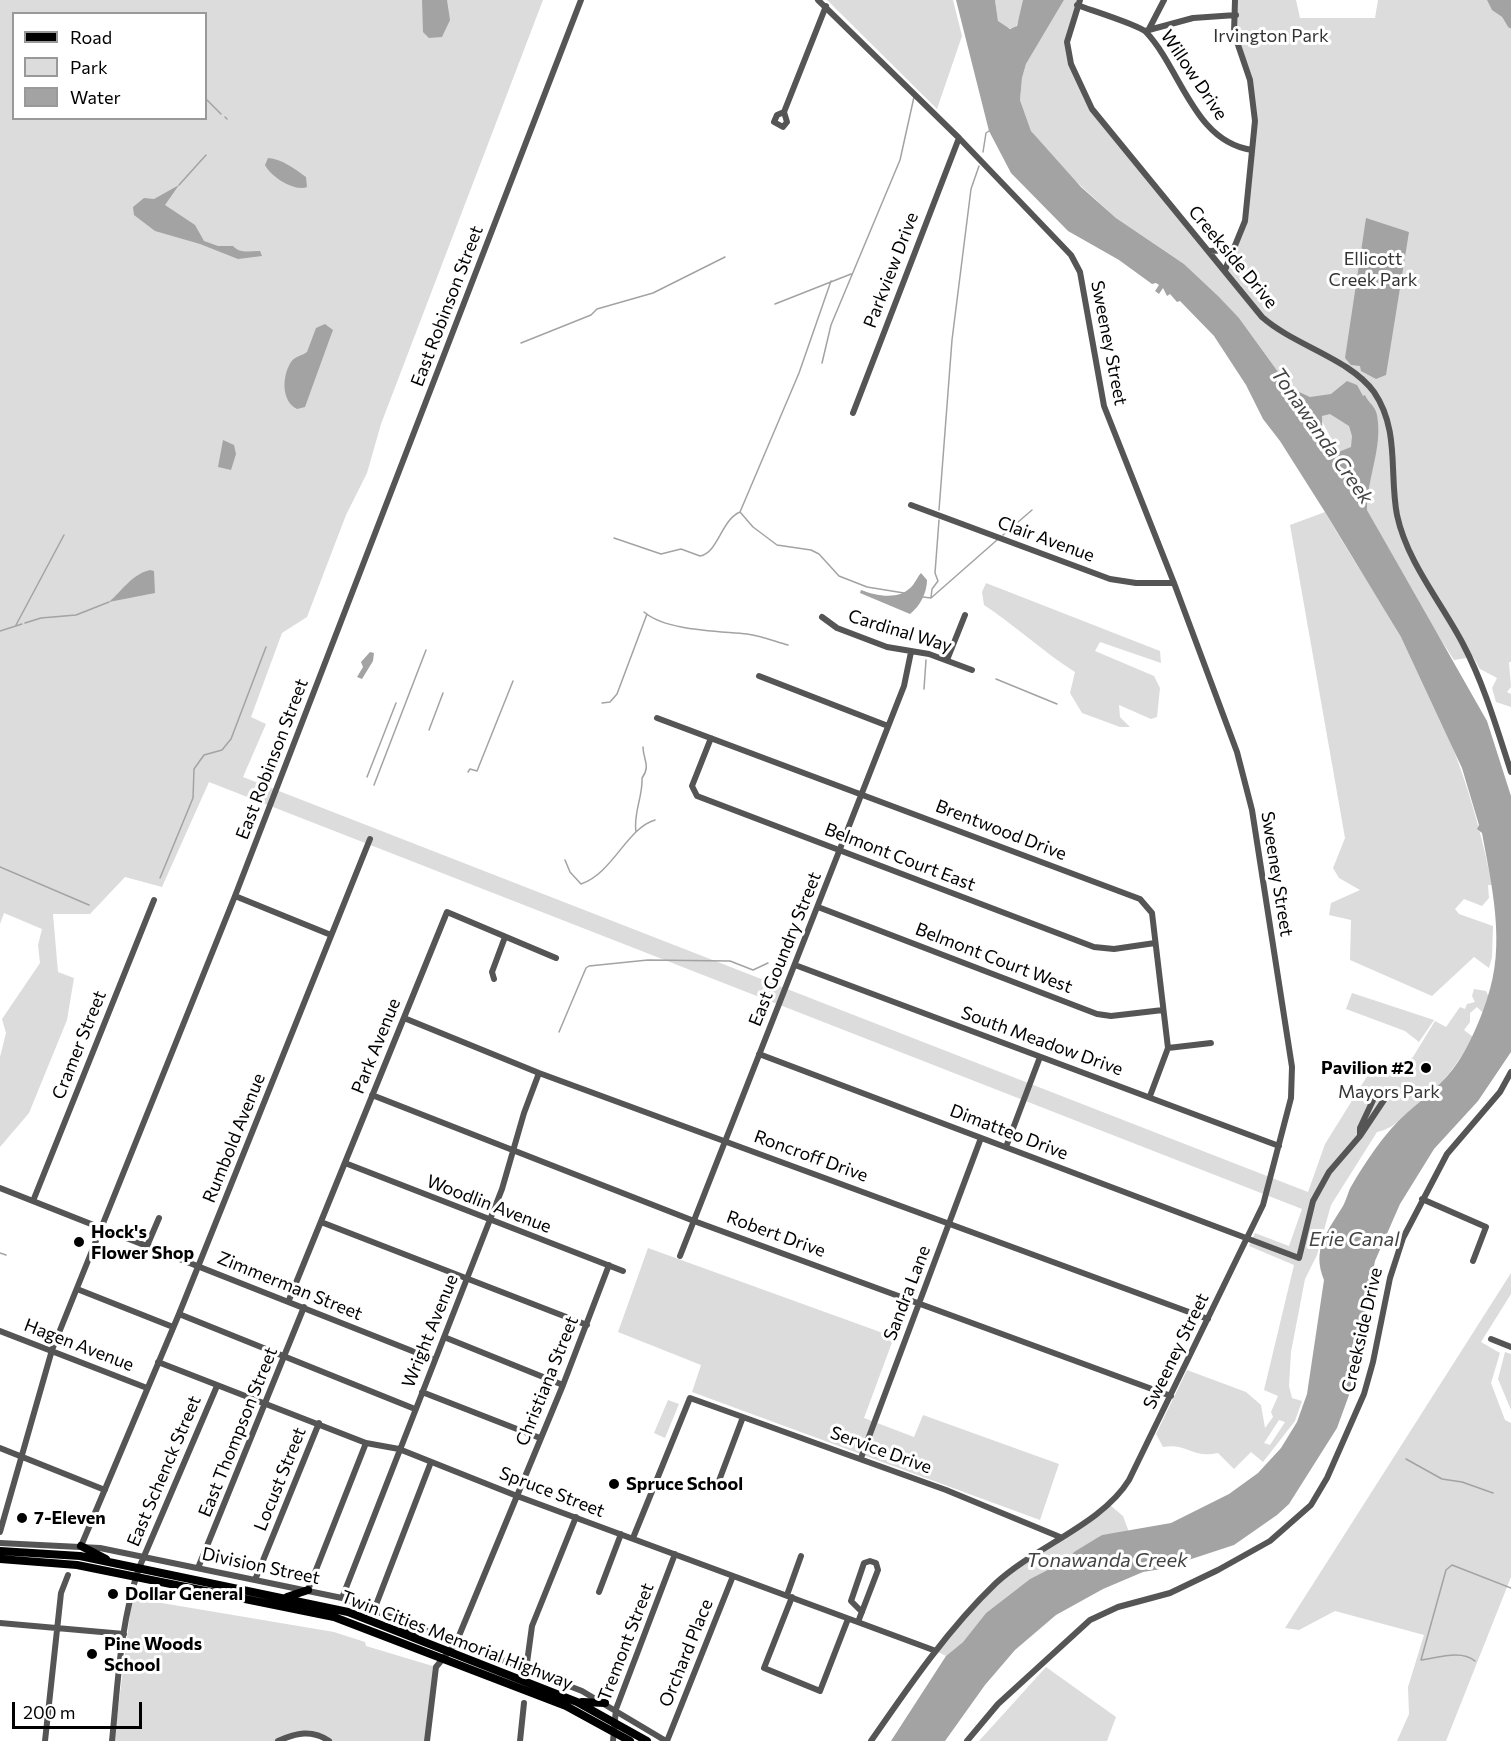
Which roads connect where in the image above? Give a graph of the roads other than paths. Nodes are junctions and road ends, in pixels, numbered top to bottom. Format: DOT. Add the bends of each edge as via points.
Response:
graph roads {
  1 [pos="581,0"];
  2 [pos="818,0"];
  3 [pos="1164,0"];
  4 [pos="1235,0"];
  5 [pos="1078,3"];
  6 [pos="826,6"];
  7 [pos="1234,15"];
  8 [pos="1147,30"];
  9 [pos="784,112"];
  10 [pos="959,138"];
  11 [pos="1252,150"];
  12 [pos="1234,250"];
  13 [pos="1209,251"];
  14 [pos="1225,270"];
  15 [pos="853,413"];
  16 [pos="911,505"];
  17 [pos="1174,582"];
  18 [pos="965,615"];
  19 [pos="822,617"];
  20 [pos="911,652"];
  21 [pos="947,660"];
  22 [pos="972,670"];
  23 [pos="759,676"];
  24 [pos="657,718"];
  25 [pos="888,726"];
  26 [pos="711,738"];
  27 [pos="1511,772"];
  28 [pos="861,793"];
  29 [pos="370,839"];
  30 [pos="840,851"];
  31 [pos="235,896"];
  32 [pos="154,900"];
  33 [pos="818,906"];
  34 [pos="332,935"];
  35 [pos="505,937"];
  36 [pos="1155,944"];
  37 [pos="556,958"];
  38 [pos="795,965"];
  39 [pos="494,979"];
  40 [pos="1163,1010"];
  41 [pos="404,1018"];
  42 [pos="1211,1043"];
  43 [pos="1168,1047"];
  44 [pos="759,1054"];
  45 [pos="1040,1057"];
  46 [pos="1511,1072"];
  47 [pos="539,1073"];
  48 [pos="372,1095"];
  49 [pos="1150,1096"];
  50 [pos="1360,1136"];
  51 [pos="981,1138"];
  52 [pos="726,1141"];
  53 [pos="1279,1146"];
  54 [pos="1006,1148"];
  55 [pos="513,1151"];
  56 [pos="345,1162"];
  57 [pos="0,1188"];
  58 [pos="1422,1199"];
  59 [pos="33,1201"];
  60 [pos="159,1218"];
  61 [pos="489,1221"];
  62 [pos="694,1221"];
  63 [pos="321,1222"];
  64 [pos="949,1223"];
  65 [pos="102,1228"];
  66 [pos="1247,1239"];
  67 [pos="147,1246"];
  68 [pos="680,1256"];
  69 [pos="1473,1261"];
  70 [pos="198,1266"];
  71 [pos="609,1266"];
  72 [pos="623,1271"];
  73 [pos="467,1280"];
  74 [pos="77,1288"];
  75 [pos="288,1300"];
  76 [pos="920,1303"];
  77 [pos="304,1307"];
  78 [pos="179,1314"];
  79 [pos="1208,1319"];
  80 [pos="586,1324"];
  81 [pos="173,1327"];
  82 [pos="0,1330"];
  83 [pos="444,1337"];
  84 [pos="1491,1339"];
  85 [pos="1511,1347"];
  86 [pos="52,1350"];
  87 [pos="285,1357"];
  88 [pos="435,1360"];
  89 [pos="158,1362"];
  90 [pos="563,1385"];
  91 [pos="217,1386"];
  92 [pos="147,1388"];
  93 [pos="422,1392"];
  94 [pos="1171,1396"];
  95 [pos="266,1404"];
  96 [pos="415,1409"];
  97 [pos="743,1417"];
  98 [pos="319,1423"];
  99 [pos="540,1438"];
  100 [pos="366,1443"];
  101 [pos="0,1448"];
  102 [pos="399,1449"];
  103 [pos="22,1456"];
  104 [pos="861,1458"];
  105 [pos="431,1462"];
  106 [pos="717,1486"];
  107 [pos="105,1490"];
  108 [pos="517,1496"];
  109 [pos="576,1517"];
  110 [pos="0,1532"];
  111 [pos="621,1534"];
  112 [pos="1060,1537"];
  113 [pos="633,1538"];
  114 [pos="0,1543"];
  115 [pos="81,1546"];
  116 [pos="0,1551"];
  117 [pos="675,1554"];
  118 [pos="801,1556"];
  119 [pos="144,1557"];
  120 [pos="0,1559"];
  121 [pos="116,1563"];
  122 [pos="139,1568"];
  123 [pos="198,1568"];
  124 [pos="68,1575"];
  125 [pos="733,1576"];
  126 [pos="136,1577"];
  127 [pos="255,1580"];
  128 [pos="308,1590"];
  129 [pos="599,1592"];
  130 [pos="790,1596"];
  131 [pos="285,1598"];
  132 [pos="342,1598"];
  133 [pos="374,1610"];
  134 [pos="862,1612"];
  135 [pos="396,1619"];
  136 [pos="848,1619"];
  137 [pos="858,1622"];
  138 [pos="0,1623"];
  139 [pos="57,1628"];
  140 [pos="124,1634"];
  141 [pos="418,1639"];
  142 [pos="456,1643"];
  143 [pos="448,1651"];
  144 [pos="936,1651"];
  145 [pos="442,1659"];
  146 [pos="526,1670"];
  147 [pos="577,1702"];
  148 [pos="605,1702"];
  149 [pos="524,1704"];
  150 [pos="616,1709"];
  151 [pos="615,1721"];
  152 [pos="614,1731"];
  153 [pos="45,1741"];
  154 [pos="112,1741"];
  155 [pos="279,1741"];
  156 [pos="329,1741"];
  157 [pos="427,1741"];
  158 [pos="520,1741"];
  159 [pos="614,1741"];
  160 [pos="630,1741"];
  161 [pos="647,1741"];
  162 [pos="666,1741"];
  163 [pos="871,1741"];
  164 [pos="967,1741"];
  1 -- 31 [label="street, East Robinson Street"];
  2 -- 6 [label="street, Sweeney Street"];
  3 -- 8 [label="street"];
  4 -- 7 [label="street"];
  5 -- 8 [label="street, Willow Drive"];
  5 -- 13 [label="street, Creekside Drive" via="1068,32 1068,53 1092,109"];
  6 -- 9 [label="street"];
  6 -- 10 [label="street, Sweeney Street"];
  7 -- 8 [label="street" via="1193,18"];
  7 -- 11 [label="street" via="1234,33 1253,100"];
  8 -- 11 [label="street, Willow Drive" via="1210,128 1229,144"];
  10 -- 15 [label="street, Parkview Drive"];
  10 -- 17 [label="street, Sweeney Street" via="1071,255 1080,272 1104,406"];
  11 -- 12 [label="street" via="1245,221"];
  12 -- 13 [label="street"];
  12 -- 14 [label="street"];
  13 -- 14 [label="street, Creekside Drive"];
  14 -- 27 [label="street, Creekside Drive" via="1273,326 1347,368 1367,384 1380,402 1392,439 1395,501 1403,537 1464,646"];
  16 -- 17 [label="street, Clair Avenue" via="1110,579 1136,584"];
  17 -- 53 [label="street, Sweeney Street" via="1237,752 1252,810 1292,1067 1291,1098"];
  18 -- 21 [label="street"];
  19 -- 20 [label="street, Cardinal Way" via="837,628 895,650"];
  20 -- 21 [label="street, Cardinal Way"];
  20 -- 25 [label="street, East Goundry Street" via="906,680"];
  21 -- 22 [label="street, Cardinal Way"];
  23 -- 25 [label="street"];
  24 -- 26 [label="street, Brentwood Drive"];
  25 -- 28 [label="street, East Goundry Street"];
  26 -- 28 [label="street, Brentwood Drive"];
  26 -- 30 [label="street, Belmont Court East" via="692,786 697,796"];
  28 -- 30 [label="street, East Goundry Street"];
  28 -- 36 [label="street, Brentwood Drive" via="1140,899 1152,913"];
  29 -- 34 [label="street, Rumbold Avenue"];
  30 -- 33 [label="street, East Goundry Street"];
  30 -- 36 [label="street, Belmont Court East" via="1094,947"];
  31 -- 34 [label="street"];
  31 -- 65 [label="street, East Robinson Street"];
  32 -- 59 [label="street, Cramer Street"];
  33 -- 38 [label="street, East Goundry Street"];
  33 -- 40 [label="street, Belmont Court West" via="1097,1014"];
  34 -- 70 [label="street, Rumbold Avenue"];
  35 -- 37 [label="street, Park Avenue"];
  35 -- 39 [label="street" via="492,972"];
  35 -- 41 [label="street, Park Avenue" via="447,912"];
  36 -- 40 [label="street, Brentwood Drive"];
  38 -- 44 [label="street, East Goundry Street"];
  38 -- 45 [label="street, South Meadow Drive"];
  40 -- 43 [label="street, Brentwood Drive"];
  41 -- 47 [label="street, Roncroff Drive"];
  41 -- 48 [label="street, Park Avenue"];
  42 -- 43 [label="street"];
  43 -- 49 [label="street, Brentwood Drive"];
  44 -- 51 [label="street, Dimatteo Drive"];
  44 -- 52 [label="street, East Goundry Street"];
  45 -- 49 [label="street, South Meadow Drive"];
  45 -- 54 [label="street"];
  46 -- 58 [label="street, Creekside Drive" via="1500,1092 1447,1154"];
  47 -- 52 [label="street, Roncroff Drive"];
  47 -- 55 [label="street, Wright Avenue"];
  48 -- 55 [label="street, Robert Drive"];
  48 -- 56 [label="street, Park Avenue"];
  49 -- 53 [label="street, South Meadow Drive"];
  50 -- 50 [label="street" via="1375,1096 1384,1090 1384,1100"];
  50 -- 66 [label="street, Dimatteo Drive" via="1329,1172 1313,1201 1299,1257"];
  51 -- 54 [label="street, Dimatteo Drive"];
  51 -- 64 [label="street, Sandra Lane"];
  52 -- 62 [label="street, East Goundry Street"];
  52 -- 64 [label="street, Roncroff Drive"];
  53 -- 66 [label="street, Sweeney Street" via="1263,1205"];
  54 -- 66 [label="street, Dimatteo Drive"];
  55 -- 61 [label="street, Wright Avenue"];
  55 -- 62 [label="street, Robert Drive"];
  56 -- 61 [label="street, Woodlin Avenue"];
  56 -- 63 [label="street, Park Avenue"];
  57 -- 59 [label="street, Zimmerman Street"];
  58 -- 69 [label="street" via="1486,1227"];
  58 -- 164 [label="street, Creekside Drive" via="1395,1255 1364,1394 1327,1479 1308,1509 1270,1541 1218,1570 1170,1593 1118,1607 1090,1620 998,1704"];
  59 -- 65 [label="street, Zimmerman Street"];
  60 -- 67 [label="street"];
  61 -- 71 [label="street, Woodlin Avenue"];
  61 -- 73 [label="street, Wright Avenue"];
  62 -- 68 [label="street, East Goundry Street"];
  62 -- 76 [label="street, Robert Drive"];
  63 -- 73 [label="street"];
  63 -- 75 [label="street, Park Avenue"];
  64 -- 76 [label="street, Sandra Lane"];
  64 -- 79 [label="street, Roncroff Drive"];
  65 -- 67 [label="street, Zimmerman Street"];
  65 -- 74 [label="street, East Robinson Street"];
  66 -- 79 [label="street, Sweeney Street"];
  67 -- 70 [label="street, Zimmerman Street"];
  70 -- 75 [label="street, Zimmerman Street"];
  70 -- 78 [label="street, Rumbold Avenue"];
  71 -- 72 [label="street, Woodlin Avenue"];
  71 -- 80 [label="street, Christiana Street"];
  73 -- 80 [label="street"];
  73 -- 83 [label="street, Wright Avenue"];
  74 -- 81 [label="street"];
  74 -- 86 [label="street, East Robinson Street"];
  75 -- 77 [label="street, Zimmerman Street"];
  76 -- 94 [label="street, Robert Drive"];
  76 -- 104 [label="street, Sandra Lane"];
  77 -- 87 [label="street, East Thompson Street"];
  77 -- 88 [label="street, Zimmerman Street"];
  78 -- 81 [label="street, Rumbold Avenue"];
  78 -- 87 [label="street"];
  79 -- 94 [label="street, Sweeney Street"];
  80 -- 90 [label="street, Christiana Street"];
  81 -- 89 [label="street, Rumbold Avenue"];
  82 -- 86 [label="street, Hagen Avenue"];
  83 -- 88 [label="street, Wright Avenue"];
  83 -- 90 [label="street"];
  84 -- 85 [label="street"];
  86 -- 92 [label="street, Hagen Avenue"];
  86 -- 103 [label="street, East Robinson Street"];
  87 -- 95 [label="street, East Thompson Street"];
  87 -- 96 [label="street"];
  88 -- 93 [label="street, Wright Avenue"];
  89 -- 91 [label="street, Spruce Street"];
  89 -- 92 [label="street, Rumbold Avenue"];
  90 -- 99 [label="street, Christiana Street"];
  91 -- 95 [label="street, Spruce Street"];
  91 -- 119 [label="street, East Schenck Street"];
  92 -- 107 [label="street, Rumbold Avenue"];
  93 -- 96 [label="street, Wright Avenue"];
  93 -- 99 [label="street"];
  94 -- 112 [label="street, Sweeney Street" via="1121,1494"];
  95 -- 98 [label="street, Spruce Street"];
  95 -- 123 [label="street, East Thompson Street"];
  96 -- 102 [label="street, Wright Avenue"];
  97 -- 104 [label="street, Service Drive"];
  97 -- 106 [label="street"];
  97 -- 113 [label="street, Service Drive" via="690,1398"];
  98 -- 100 [label="street, Spruce Street"];
  98 -- 127 [label="street, Locust Street"];
  99 -- 108 [label="street, Christiana Street"];
  100 -- 102 [label="street, Spruce Street"];
  100 -- 128 [label="street"];
  101 -- 103 [label="street"];
  102 -- 105 [label="street, Spruce Street"];
  102 -- 132 [label="street, Wright Avenue"];
  103 -- 107 [label="street"];
  103 -- 110 [label="street, East Robinson Street"];
  104 -- 112 [label="street, Service Drive"];
  105 -- 108 [label="street, Spruce Street"];
  105 -- 133 [label="street"];
  107 -- 115 [label="street, Rumbold Avenue"];
  108 -- 109 [label="street, Spruce Street"];
  108 -- 142 [label="street, Christiana Street"];
  109 -- 111 [label="street, Spruce Street"];
  109 -- 146 [label="street" via="532,1626"];
  111 -- 113 [label="street, Spruce Street"];
  111 -- 129 [label="street"];
  112 -- 144 [label="street, Sweeney Street" via="996,1583"];
  113 -- 117 [label="street, Spruce Street"];
  114 -- 115 [label="street, Division Street"];
  115 -- 119 [label="street, Division Street"];
  115 -- 121 [label="main road"];
  116 -- 121 [label="main road, Twin Cities Memorial Highway" via="45,1552"];
  117 -- 125 [label="street, Spruce Street"];
  117 -- 150 [label="street, Tremont Street"];
  118 -- 130 [label="street"];
  119 -- 122 [label="street, East Schenck Street"];
  119 -- 123 [label="street, Division Street"];
  120 -- 126 [label="main road, Twin Cities Memorial Highway" via="57,1562"];
  121 -- 122 [label="main road, Twin Cities Memorial Highway"];
  122 -- 126 [label="street, East Schenck Street"];
  122 -- 131 [label="main road, Twin Cities Memorial Highway"];
  123 -- 127 [label="street, Division Street"];
  124 -- 139 [label="street" via="61,1593"];
  125 -- 130 [label="street, Spruce Street"];
  125 -- 162 [label="street, Orchard Place"];
  126 -- 140 [label="street, East Schenck Street"];
  126 -- 145 [label="main road, Twin Cities Memorial Highway" via="334,1617"];
  127 -- 128 [label="street, Division Street"];
  128 -- 131 [label="main road"];
  128 -- 132 [label="street, Division Street"];
  130 -- 136 [label="street, Spruce Street"];
  130 -- 136 [label="street" via="764,1668 820,1690"];
  131 -- 141 [label="main road, Twin Cities Memorial Highway" via="348,1612"];
  132 -- 133 [label="street, Division Street"];
  133 -- 135 [label="street, Division Street"];
  134 -- 134 [label="street" via="878,1570 876,1563 870,1561 864,1563 851,1601"];
  134 -- 137 [label="street"];
  135 -- 141 [label="main road"];
  135 -- 142 [label="street, Division Street"];
  136 -- 137 [label="street, Spruce Street"];
  137 -- 144 [label="street, Spruce Street"];
  138 -- 139 [label="street"];
  139 -- 140 [label="street"];
  139 -- 153 [label="street"];
  140 -- 154 [label="street, East Schenck Street"];
  141 -- 143 [label="main road, Twin Cities Memorial Highway"];
  142 -- 143 [label="street, Christiana Street"];
  142 -- 146 [label="street, Division Street"];
  143 -- 145 [label="street, Christiana Street"];
  143 -- 147 [label="main road, Twin Cities Memorial Highway"];
  144 -- 163 [label="street, Sweeney Street"];
  145 -- 152 [label="main road, Twin Cities Memorial Highway" via="566,1706"];
  145 -- 157 [label="street, Christiana Street" via="436,1667"];
  146 -- 148 [label="street, Division Street"];
  147 -- 148 [label="main road"];
  147 -- 151 [label="main road, Twin Cities Memorial Highway"];
  148 -- 150 [label="street, Division Street"];
  149 -- 158 [label="street"];
  150 -- 151 [label="street, Tremont Street"];
  150 -- 162 [label="street, Division Street"];
  151 -- 152 [label="street, Tremont Street"];
  151 -- 161 [label="main road, Twin Cities Memorial Highway"];
  152 -- 159 [label="street, Tremont Street"];
  152 -- 160 [label="main road, Twin Cities Memorial Highway"];
  155 -- 156 [label="street" via="309,1732"];
}
